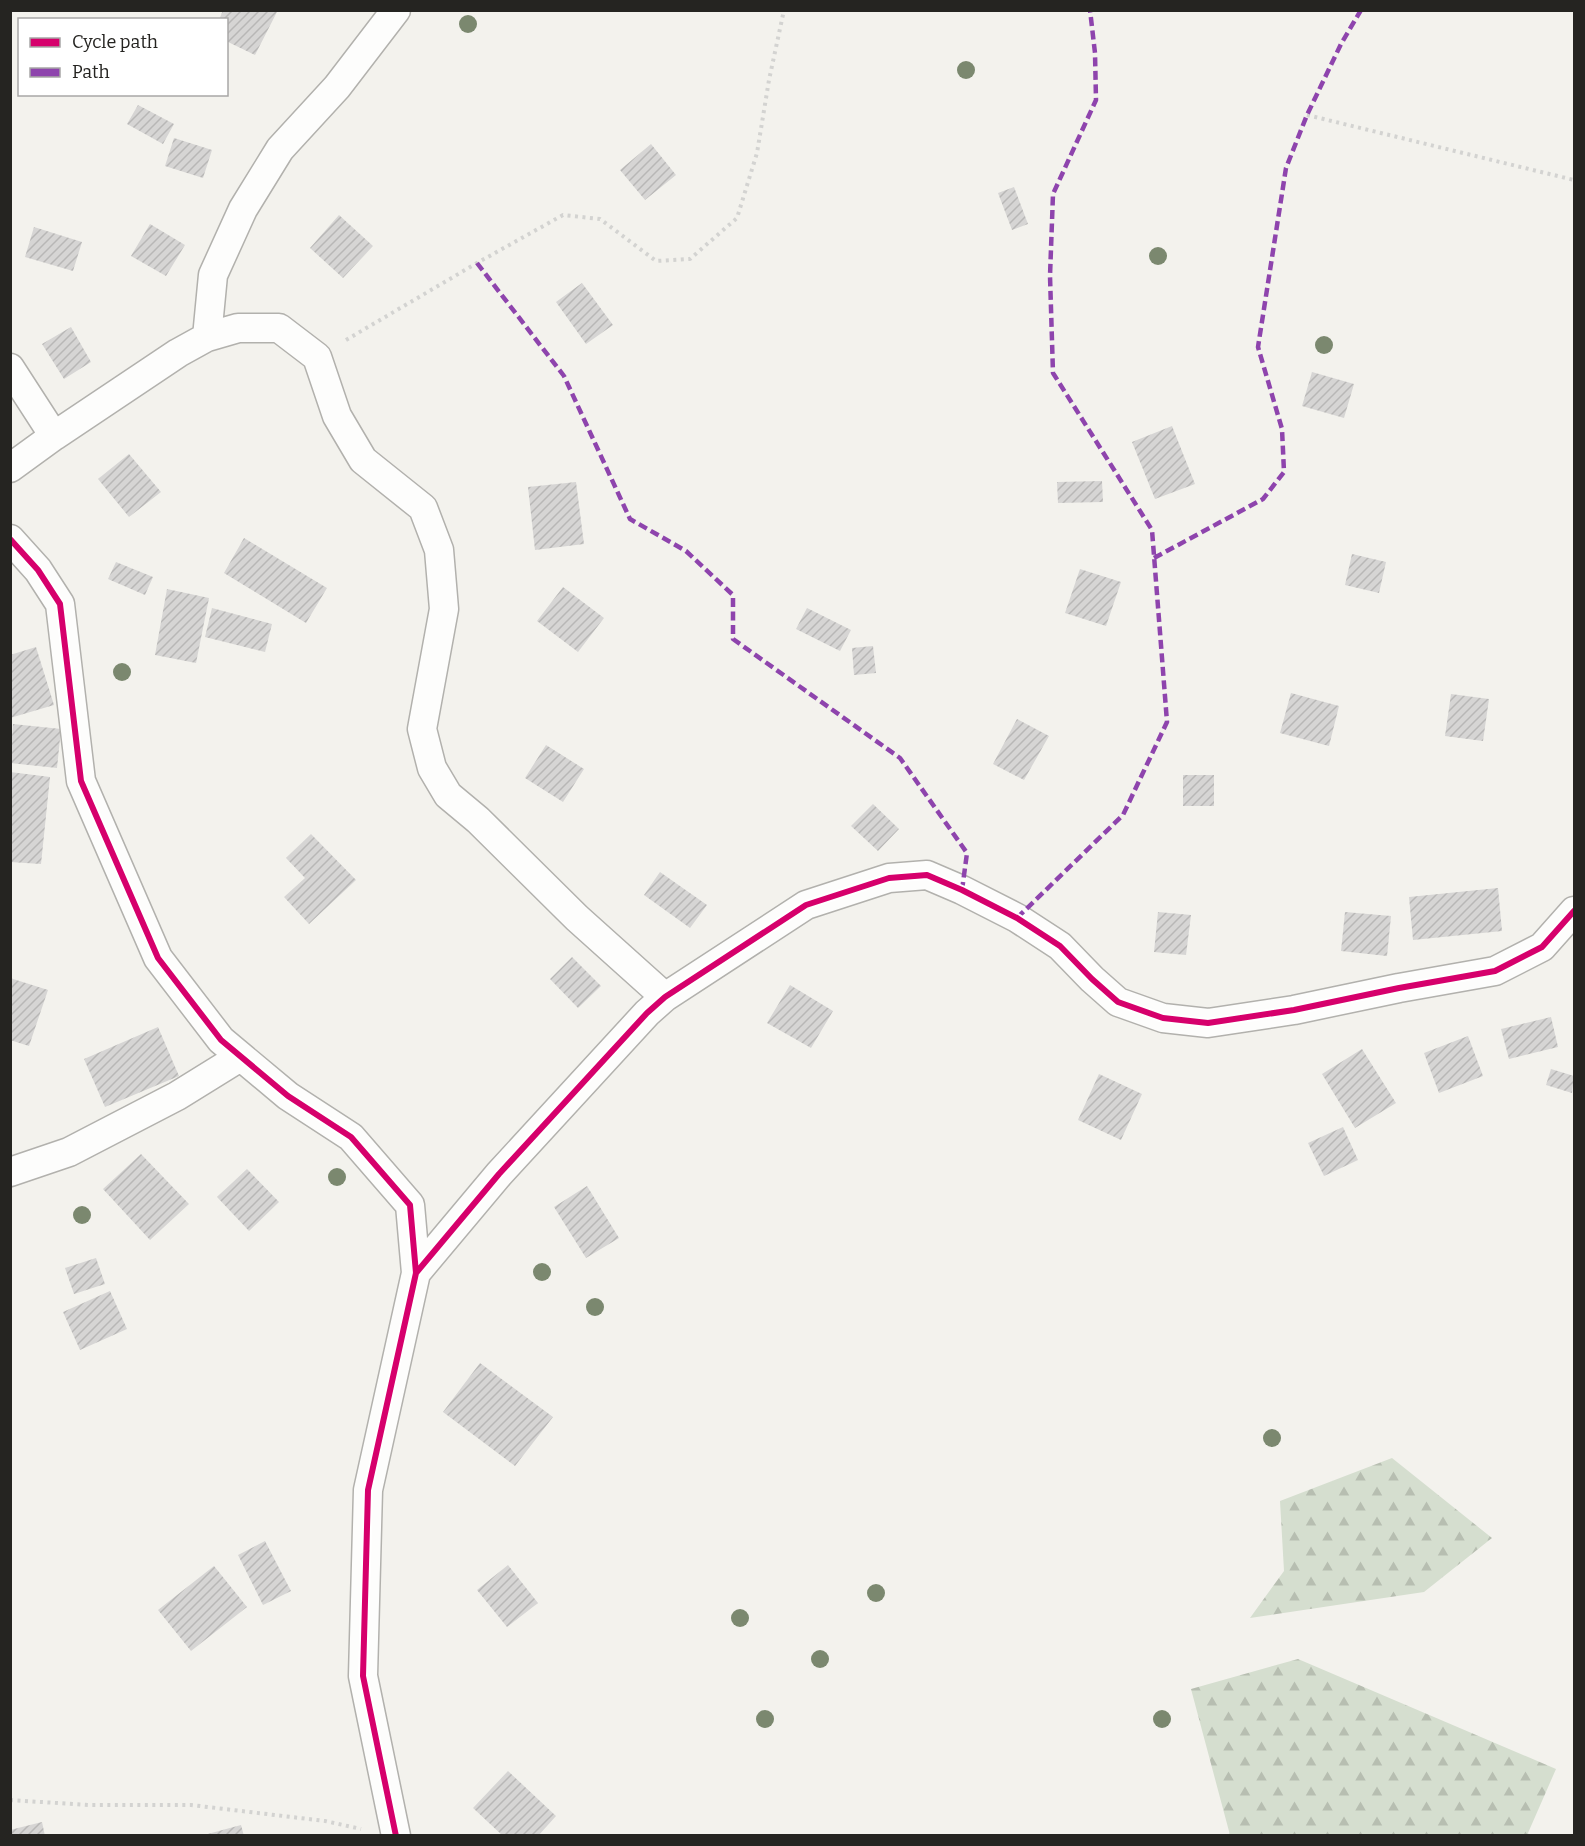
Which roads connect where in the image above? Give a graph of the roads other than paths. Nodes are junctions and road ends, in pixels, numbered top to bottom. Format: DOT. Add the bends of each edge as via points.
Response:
graph roads {
  1 [pos="396,10"];
  2 [pos="207,337"];
  3 [pos="10,368"];
  4 [pos="54,436"];
  5 [pos="10,468"];
  6 [pos="10,539"];
  7 [pos="1575,911"];
  8 [pos="665,997"];
  9 [pos="240,1057"];
  10 [pos="10,1172"];
  11 [pos="416,1273"];
  12 [pos="384,1833"];
  1 -- 2 [label="street" via="337,87 280,149 243,209 213,275"];
  2 -- 4 [label="street"];
  2 -- 8 [label="street" via="238,328 279,328 316,357 338,416 363,460 423,508 439,550 444,609 422,729 432,768 447,795"];
  3 -- 4 [label="street"];
  4 -- 5 [label="street"];
  6 -- 9 [label="street" via="38,570 60,604 81,781 158,958 221,1040"];
  7 -- 8 [label="street" via="1542,947 1495,971 1208,1023 1163,1018 1118,1002 1060,946 1017,918 927,874 889,878 806,905"];
  8 -- 11 [label="street" via="499,1174"];
  9 -- 10 [label="street" via="177,1096 69,1152"];
  9 -- 11 [label="street" via="288,1096 351,1137 410,1205"];
  11 -- 12 [label="street" via="368,1490 363,1676"];
}
